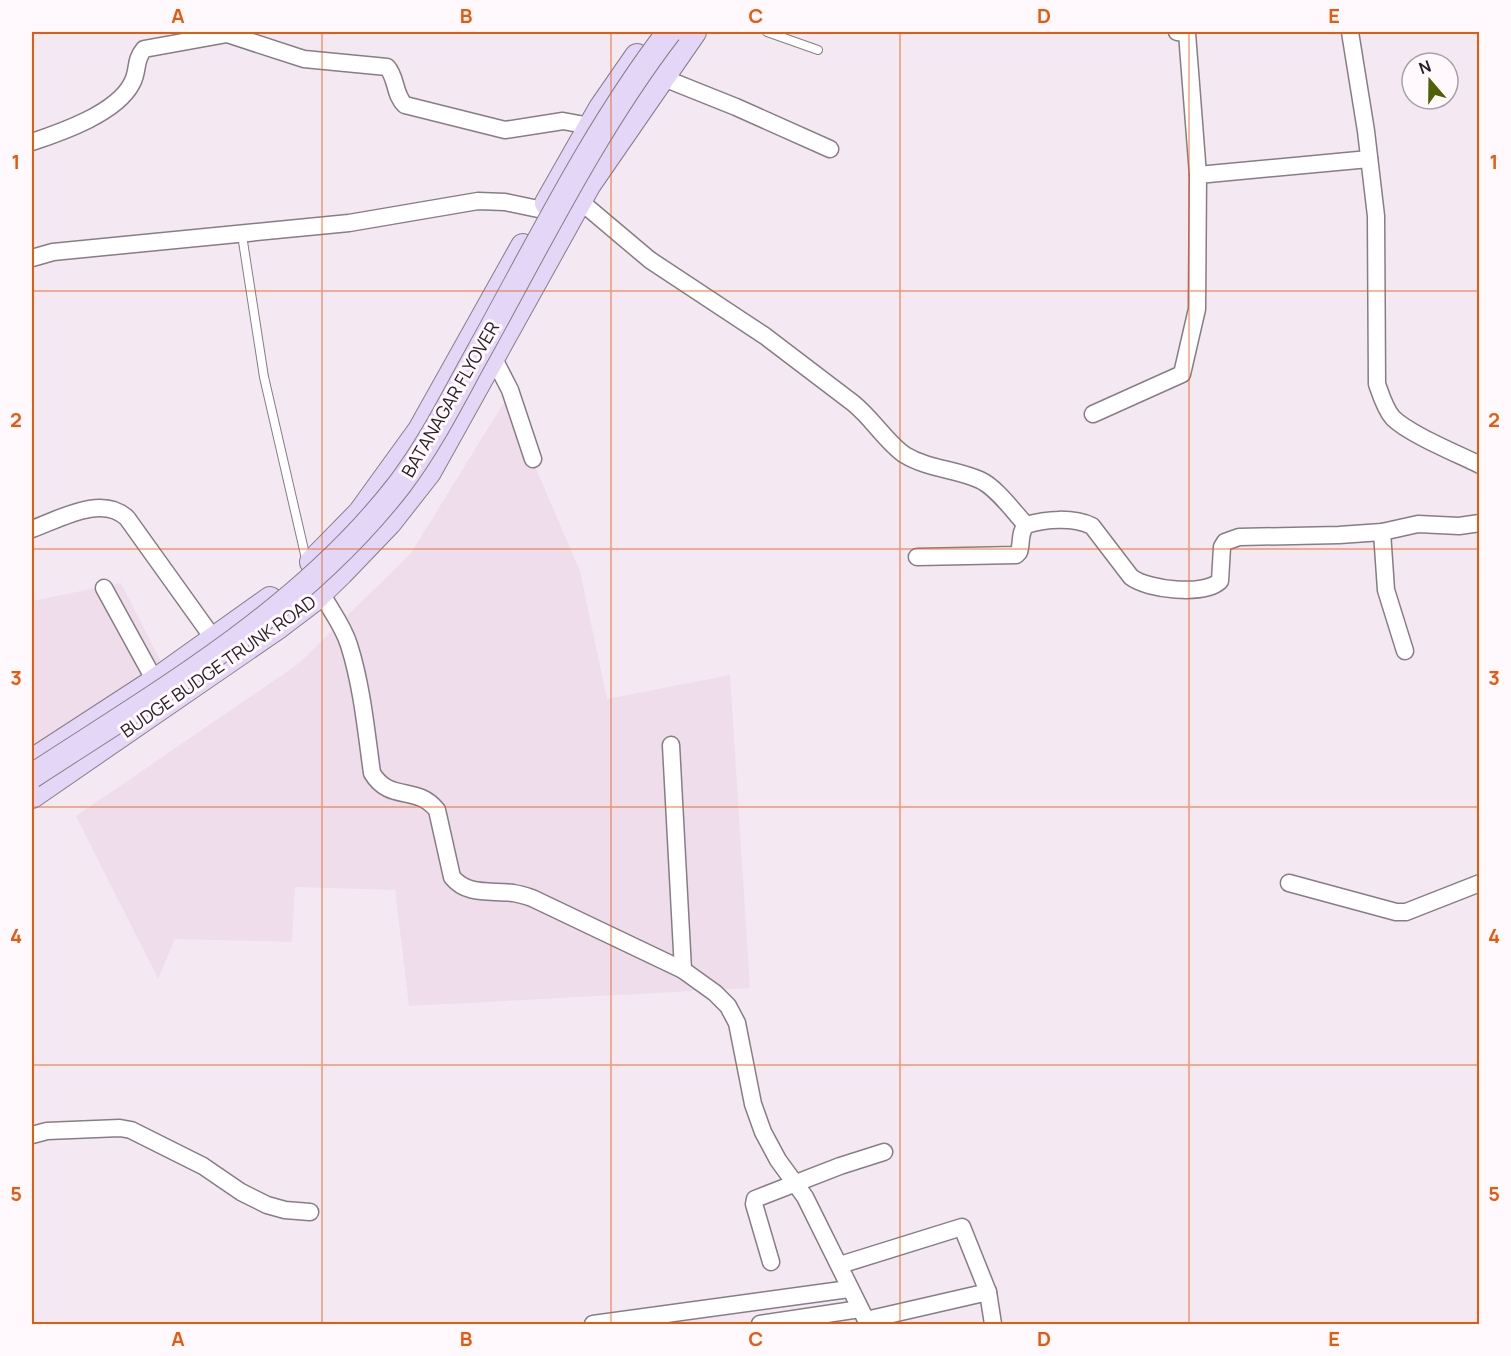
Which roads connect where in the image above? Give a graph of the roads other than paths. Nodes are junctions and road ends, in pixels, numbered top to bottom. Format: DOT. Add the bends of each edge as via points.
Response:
graph roads {
  1 [pos="655,32"];
  2 [pos="669,32"];
  3 [pos="694,32"];
  4 [pos="767,32"];
  5 [pos="1177,32"];
  6 [pos="1350,32"];
  7 [pos="818,50"];
  8 [pos="661,77"];
  9 [pos="590,126"];
  10 [pos="32,142"];
  11 [pos="830,149"];
  12 [pos="1369,159"];
  13 [pos="1198,175"];
  14 [pos="580,201"];
  15 [pos="543,210"];
  16 [pos="242,235"];
  17 [pos="32,257"];
  18 [pos="493,357"];
  19 [pos="1093,414"];
  20 [pos="532,459"];
  21 [pos="1479,465"];
  22 [pos="1479,523"];
  23 [pos="1026,525"];
  24 [pos="32,529"];
  25 [pos="1382,531"];
  26 [pos="917,557"];
  27 [pos="308,566"];
  28 [pos="104,588"];
  29 [pos="321,593"];
  30 [pos="213,638"];
  31 [pos="1405,651"];
  32 [pos="155,681"];
  33 [pos="671,745"];
  34 [pos="32,761"];
  35 [pos="32,776"];
  36 [pos="32,796"];
  37 [pos="1289,883"];
  38 [pos="1479,883"];
  39 [pos="683,970"];
  40 [pos="32,1135"];
  41 [pos="884,1152"];
  42 [pos="795,1183"];
  43 [pos="310,1212"];
  44 [pos="771,1262"];
  45 [pos="840,1265"];
  46 [pos="849,1288"];
  47 [pos="988,1292"];
  48 [pos="695,1317"];
  49 [pos="864,1318"];
  50 [pos="593,1324"];
  51 [pos="760,1324"];
  52 [pos="993,1324"];
  1 -- 9 [label="street, BUDGE BUDGE TRUNK ROAD"];
  2 -- 35 [label="street, BATANAGAR FLYOVER, bridge" via="603,128 436,430 401,483 361,532 311,580 243,635"];
  3 -- 8 [label="street, BUDGE BUDGE TRUNK ROAD"];
  4 -- 7 [label="lane"];
  5 -- 13 [label="street" via="1186,33"];
  6 -- 12 [label="street"];
  8 -- 11 [label="street"];
  8 -- 14 [label="street, BUDGE BUDGE TRUNK ROAD"];
  9 -- 10 [label="street" via="563,122 505,130 405,105 399,100 393,73 387,67 304,59 227,34 144,49 137,57 132,85 118,101 60,133"];
  9 -- 15 [label="street, BUDGE BUDGE TRUNK ROAD"];
  12 -- 13 [label="street"];
  12 -- 21 [label="street" via="1376,216 1377,384 1382,399 1393,417 1408,429"];
  13 -- 19 [label="street" via="1197,309 1182,374"];
  14 -- 18 [label="street, BUDGE BUDGE TRUNK ROAD"];
  14 -- 23 [label="street" via="669,274 765,336 866,413 904,454 980,480"];
  15 -- 16 [label="street" via="478,201 349,223"];
  15 -- 27 [label="street, BUDGE BUDGE TRUNK ROAD" via="420,430 360,513"];
  16 -- 17 [label="street"];
  16 -- 27 [label="lane" via="264,376"];
  18 -- 20 [label="street" via="510,390"];
  18 -- 29 [label="street, BUDGE BUDGE TRUNK ROAD" via="429,472 389,523"];
  22 -- 25 [label="street" via="1418,524"];
  23 -- 25 [label="street" via="1083,522 1096,531 1131,577 1177,589 1204,588 1220,581 1222,547 1230,539"];
  23 -- 26 [label="street" via="1016,555"];
  24 -- 30 [label="street" via="95,508 119,510"];
  25 -- 31 [label="street" via="1386,590"];
  27 -- 29 [label="street"];
  27 -- 30 [label="street, BUDGE BUDGE TRUNK ROAD" via="258,609"];
  28 -- 32 [label="street"];
  29 -- 36 [label="street, BUDGE BUDGE TRUNK ROAD"];
  29 -- 39 [label="street" via="348,644 372,773 379,784 419,795 437,810 452,877 459,885 472,891 516,893 532,898"];
  30 -- 32 [label="street, BUDGE BUDGE TRUNK ROAD"];
  32 -- 34 [label="street, BUDGE BUDGE TRUNK ROAD"];
  33 -- 39 [label="street"];
  37 -- 38 [label="street" via="1406,912"];
  39 -- 42 [label="street" via="715,993 737,1023 753,1104 763,1132"];
  40 -- 43 [label="street" via="47,1131 131,1130 203,1166 267,1206"];
  41 -- 42 [label="street"];
  42 -- 44 [label="street" via="755,1199"];
  42 -- 45 [label="street"];
  45 -- 46 [label="street"];
  45 -- 47 [label="street" via="962,1227"];
  46 -- 48 [label="street"];
  46 -- 49 [label="street"];
  47 -- 49 [label="street"];
  47 -- 52 [label="street"];
  48 -- 50 [label="street"];
  49 -- 51 [label="street"];
}
